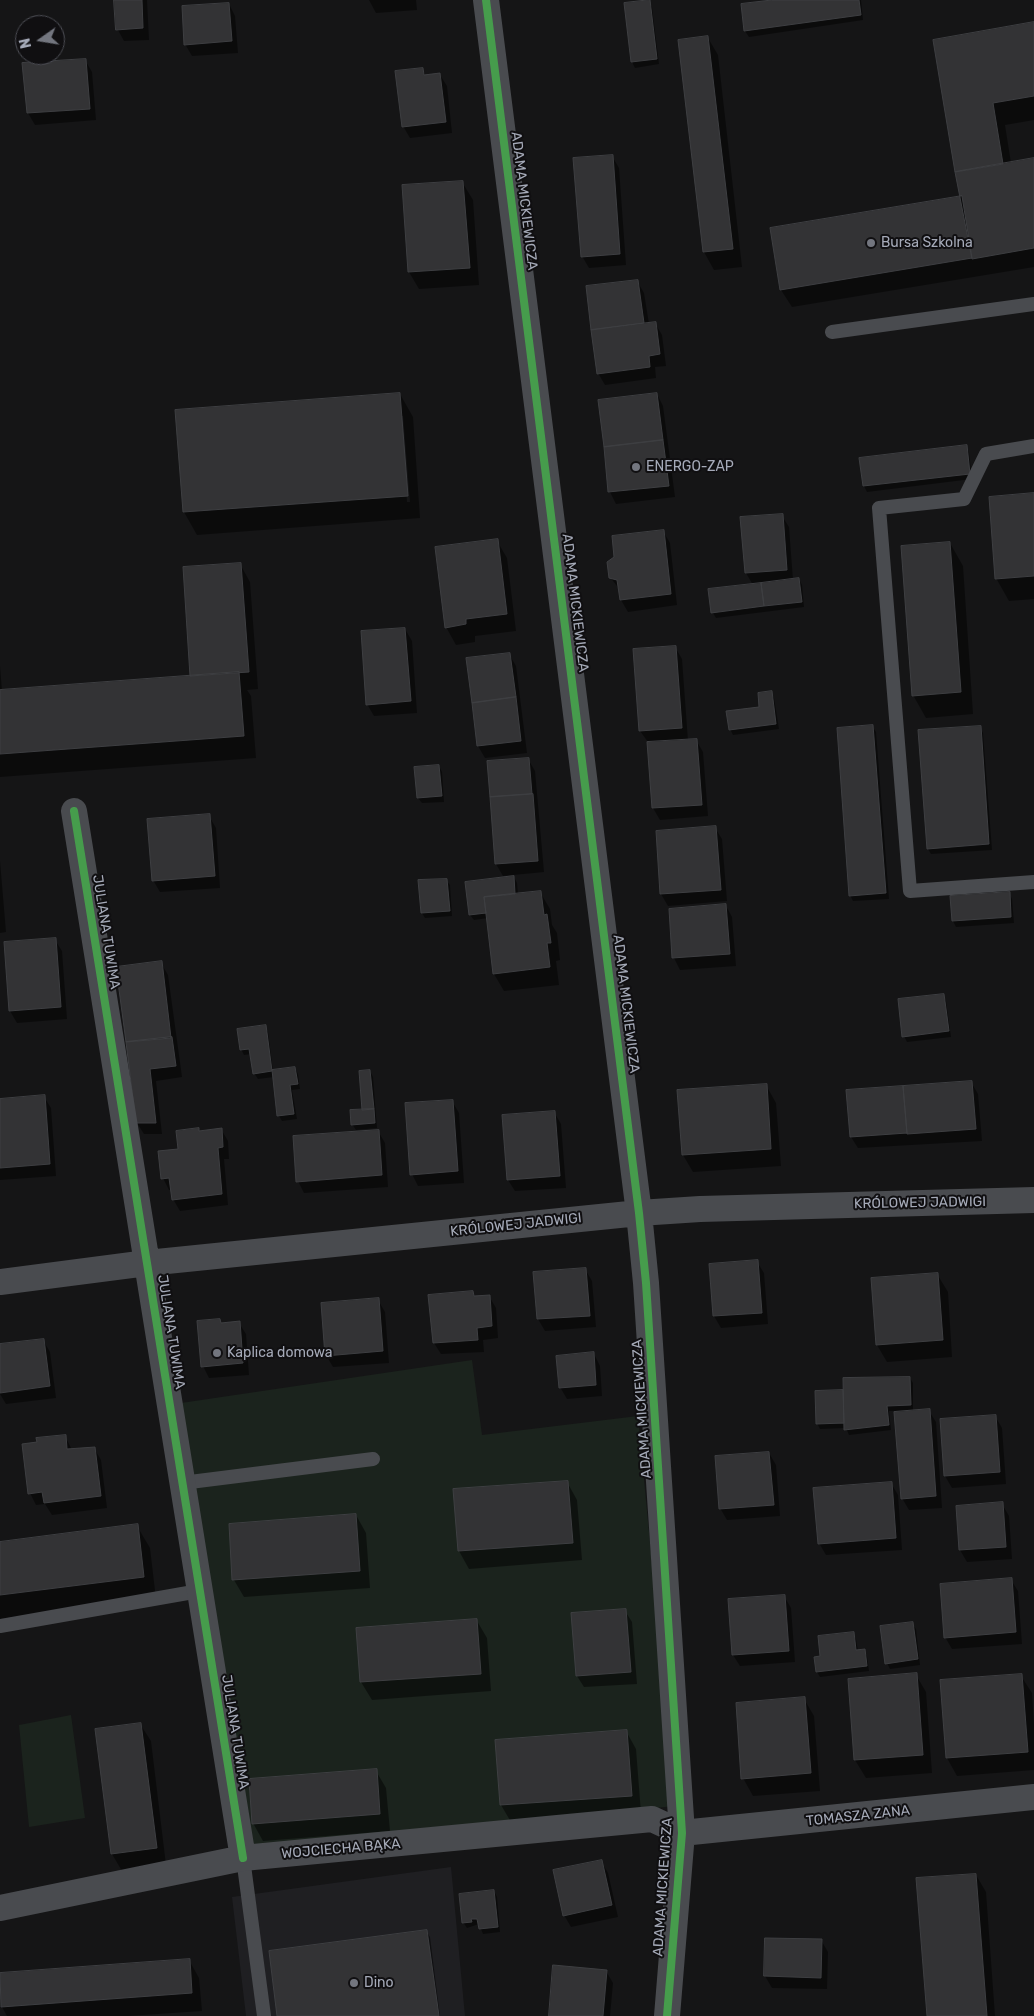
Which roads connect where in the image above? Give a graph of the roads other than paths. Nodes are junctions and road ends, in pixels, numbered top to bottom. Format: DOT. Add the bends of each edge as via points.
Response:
graph roads {
  1 [pos="486,0"];
  2 [pos="1034,304"];
  3 [pos="832,332"];
  4 [pos="1034,446"];
  5 [pos="74,811"];
  6 [pos="1034,882"];
  7 [pos="1034,1200"];
  8 [pos="639,1213"];
  9 [pos="147,1263"];
  10 [pos="0,1282"];
  11 [pos="373,1459"];
  12 [pos="182,1483"];
  13 [pos="199,1591"];
  14 [pos="0,1626"];
  15 [pos="1034,1797"];
  16 [pos="682,1833"];
  17 [pos="243,1858"];
  18 [pos="0,1908"];
  19 [pos="264,2016"];
  20 [pos="667,2016"];
  1 -- 8 [label="street, ADAMA MICKIEWICZA"];
  2 -- 3 [label="lane"];
  4 -- 6 [label="lane" via="986,454 964,499 879,508 910,891"];
  5 -- 9 [label="street, JULIANA TUWIMA"];
  7 -- 8 [label="street, KRÓLOWEJ JADWIGI"];
  8 -- 9 [label="street, KRÓLOWEJ JADWIGI"];
  8 -- 16 [label="street, ADAMA MICKIEWICZA"];
  9 -- 10 [label="street, KRÓLOWEJ JADWIGI"];
  9 -- 12 [label="street, JULIANA TUWIMA"];
  11 -- 12 [label="lane"];
  12 -- 13 [label="street, JULIANA TUWIMA"];
  13 -- 14 [label="lane"];
  13 -- 17 [label="street, JULIANA TUWIMA"];
  15 -- 16 [label="street, TOMASZA ZANA"];
  16 -- 17 [label="street, WOJCIECHA BĄKA" via="652,1819"];
  16 -- 20 [label="street, ADAMA MICKIEWICZA"];
  17 -- 18 [label="street, WOJCIECHA BĄKA"];
  17 -- 19 [label="lane"];
}
